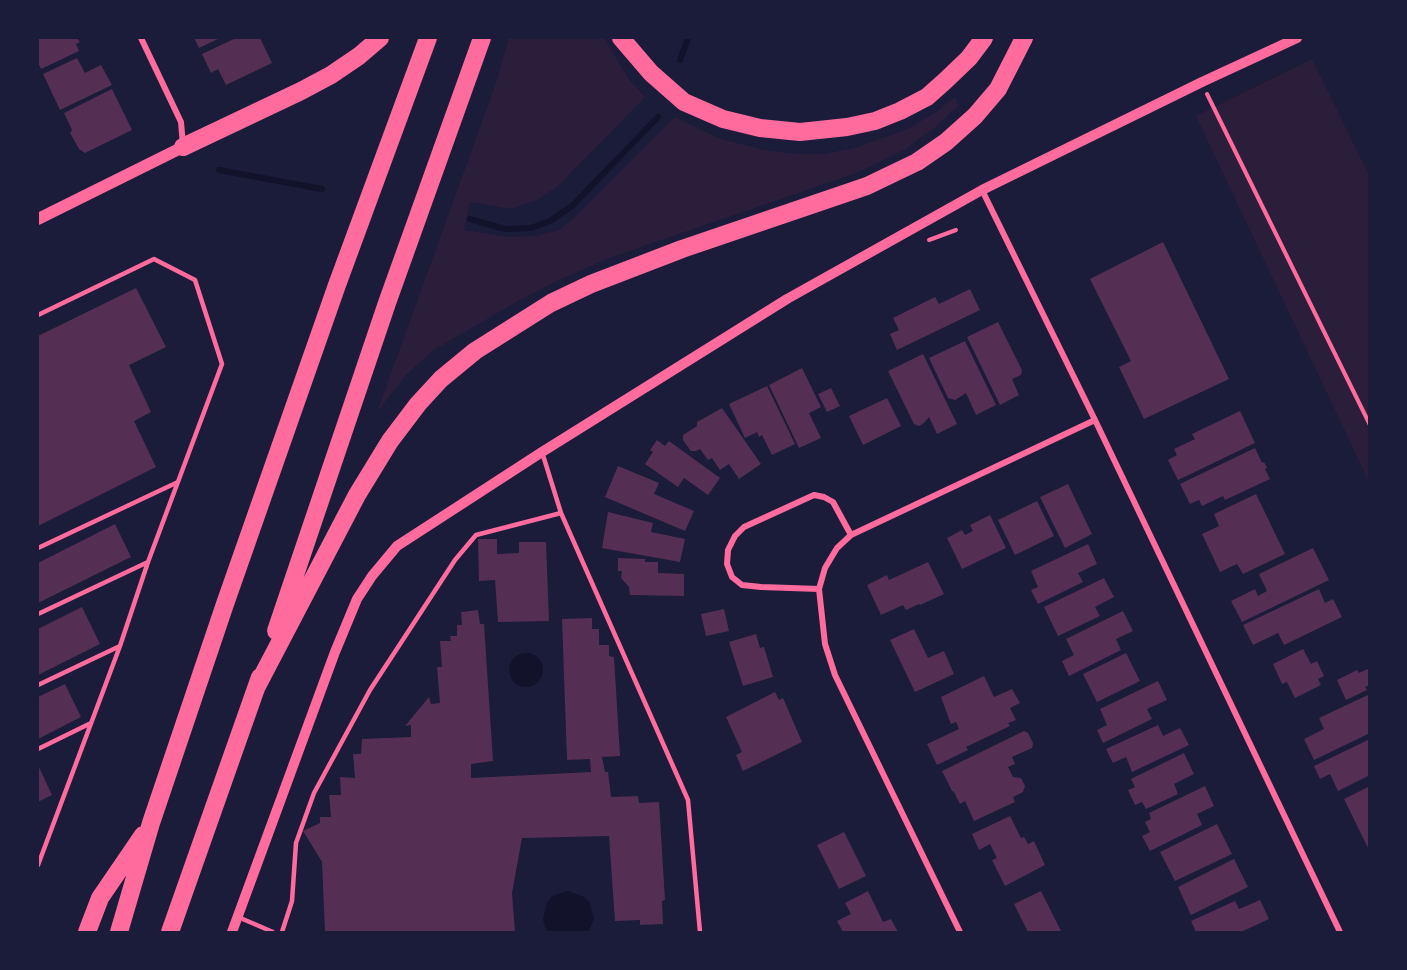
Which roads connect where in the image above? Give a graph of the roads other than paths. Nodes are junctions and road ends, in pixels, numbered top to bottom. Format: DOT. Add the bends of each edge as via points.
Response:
graph roads {
  1 [pos="141,38"];
  2 [pos="380,38"];
  3 [pos="428,38"];
  4 [pos="482,38"];
  5 [pos="621,38"];
  6 [pos="984,38"];
  7 [pos="1024,38"];
  8 [pos="1297,38"];
  9 [pos="183,147"];
  10 [pos="982,190"];
  11 [pos="38,219"];
  12 [pos="38,315"];
  13 [pos="1095,420"];
  14 [pos="542,452"];
  15 [pos="178,482"];
  16 [pos="561,513"];
  17 [pos="851,535"];
  18 [pos="38,548"];
  19 [pos="147,561"];
  20 [pos="819,589"];
  21 [pos="38,614"];
  22 [pos="120,646"];
  23 [pos="38,685"];
  24 [pos="256,688"];
  25 [pos="90,724"];
  26 [pos="38,749"];
  27 [pos="151,823"];
  28 [pos="38,865"];
  29 [pos="238,917"];
  30 [pos="87,933"];
  31 [pos="119,933"];
  32 [pos="170,933"];
  33 [pos="232,933"];
  34 [pos="273,933"];
  35 [pos="282,933"];
  36 [pos="700,933"];
  37 [pos="960,933"];
  38 [pos="1340,933"];
  1 -- 9 [label="street" via="181,122"];
  2 -- 9 [label="highway" via="359,56 301,92"];
  3 -- 27 [label="highway" via="310,362"];
  4 -- 24 [label="highway"];
  5 -- 6 [label="highway" via="651,73 684,102 723,119 800,132 847,127 900,111 927,97 969,58"];
  7 -- 24 [label="highway" via="998,89 946,142 917,162 867,186 591,284 551,303 475,351 426,396 390,441 357,495"];
  8 -- 10 [label="street"];
  9 -- 11 [label="main road"];
  10 -- 13 [label="street"];
  10 -- 14 [label="street" via="787,299"];
  12 -- 15 [label="lane" via="154,259 195,280 222,364"];
  13 -- 17 [label="street"];
  13 -- 38 [label="street"];
  14 -- 16 [label="lane"];
  14 -- 29 [label="street" via="397,546 357,599"];
  15 -- 18 [label="lane"];
  15 -- 19 [label="lane"];
  16 -- 35 [label="lane" via="476,535 448,570 370,690 314,793 296,843 292,901"];
  16 -- 36 [label="lane" via="688,800"];
  17 -- 20 [label="street" via="825,568"];
  17 -- 20 [label="street" via="833,502 814,495 744,527 735,536 727,564 732,577 742,585"];
  19 -- 21 [label="lane"];
  19 -- 22 [label="lane"];
  20 -- 37 [label="street" via="825,644 835,675"];
  22 -- 23 [label="lane"];
  22 -- 25 [label="lane"];
  24 -- 32 [label="highway"];
  25 -- 26 [label="lane"];
  25 -- 28 [label="lane"];
  27 -- 30 [label="highway" via="100,898"];
  27 -- 31 [label="highway"];
  29 -- 33 [label="street"];
  29 -- 34 [label="lane"];
}
